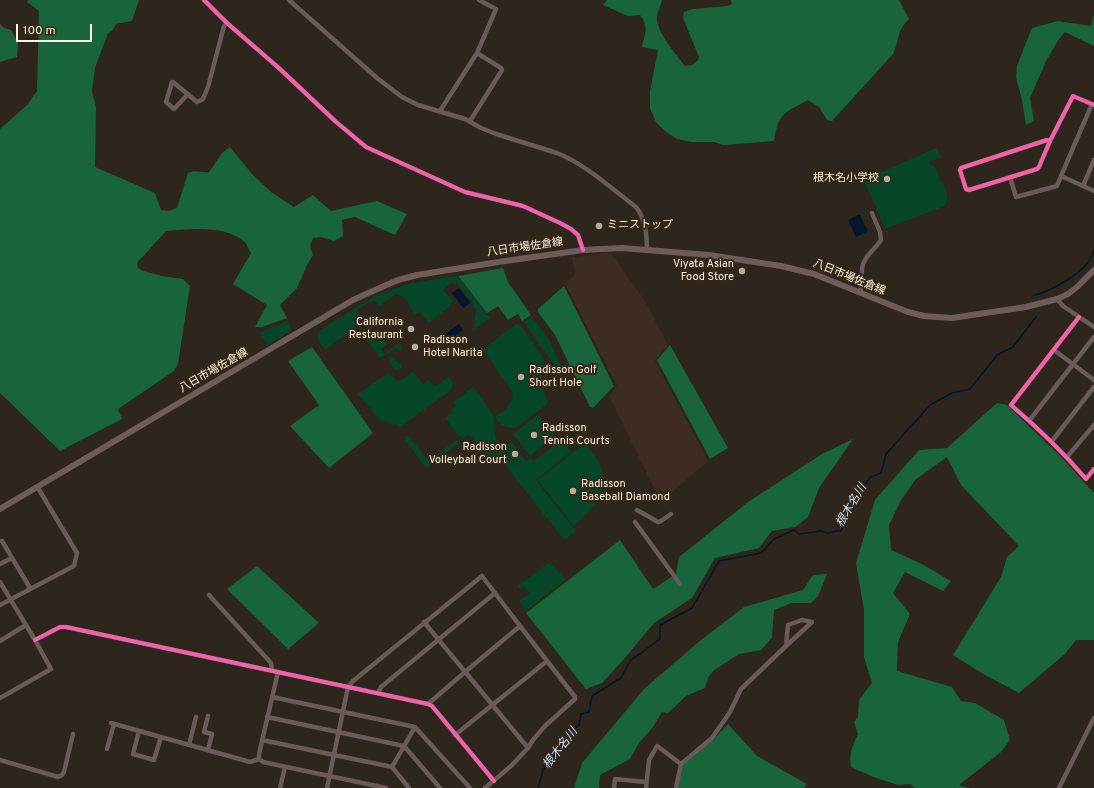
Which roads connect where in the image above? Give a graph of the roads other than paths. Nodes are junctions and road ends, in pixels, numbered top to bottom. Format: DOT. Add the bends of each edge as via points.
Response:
graph roads {
  1 [pos="204,0"];
  2 [pos="289,0"];
  3 [pos="479,0"];
  4 [pos="227,23"];
  5 [pos="477,53"];
  6 [pos="188,94"];
  7 [pos="1093,105"];
  8 [pos="440,111"];
  9 [pos="470,122"];
  10 [pos="1050,141"];
  11 [pos="1094,160"];
  12 [pos="1061,176"];
  13 [pos="1010,177"];
  14 [pos="1083,186"];
  15 [pos="1094,191"];
  16 [pos="872,213"];
  17 [pos="582,250"];
  18 [pos="647,250"];
  19 [pos="1094,270"];
  20 [pos="860,293"];
  21 [pos="1058,299"];
  22 [pos="1079,317"];
  23 [pos="1094,327"];
  24 [pos="1094,337"];
  25 [pos="1054,350"];
  26 [pos="1073,364"];
  27 [pos="1094,380"];
  28 [pos="1094,387"];
  29 [pos="1030,421"];
  30 [pos="1094,425"];
  31 [pos="1052,441"];
  32 [pos="1067,457"];
  33 [pos="1094,469"];
  34 [pos="38,488"];
  35 [pos="0,509"];
  36 [pos="637,510"];
  37 [pos="671,514"];
  38 [pos="635,522"];
  39 [pos="2,541"];
  40 [pos="12,558"];
  41 [pos="0,564"];
  42 [pos="0,582"];
  43 [pos="680,584"];
  44 [pos="30,588"];
  45 [pos="495,593"];
  46 [pos="209,595"];
  47 [pos="10,599"];
  48 [pos="0,605"];
  49 [pos="424,622"];
  50 [pos="26,625"];
  51 [pos="520,626"];
  52 [pos="438,639"];
  53 [pos="36,640"];
  54 [pos="0,641"];
  55 [pos="786,646"];
  56 [pos="547,661"];
  57 [pos="272,671"];
  58 [pos="278,672"];
  59 [pos="465,672"];
  60 [pos="348,687"];
  61 [pos="378,693"];
  62 [pos="272,697"];
  63 [pos="0,698"];
  64 [pos="428,704"];
  65 [pos="492,705"];
  66 [pos="342,711"];
  67 [pos="196,716"];
  68 [pos="208,716"];
  69 [pos="267,718"];
  70 [pos="1094,718"];
  71 [pos="415,727"];
  72 [pos="139,731"];
  73 [pos="339,733"];
  74 [pos="73,734"];
  75 [pos="455,735"];
  76 [pos="160,737"];
  77 [pos="262,740"];
  78 [pos="190,745"];
  79 [pos="404,746"];
  80 [pos="528,748"];
  81 [pos="107,749"];
  82 [pos="208,750"];
  83 [pos="334,755"];
  84 [pos="259,759"];
  85 [pos="0,760"];
  86 [pos="681,764"];
  87 [pos="285,767"];
  88 [pos="392,767"];
  89 [pos="329,776"];
  90 [pos="494,781"];
  91 [pos="646,782"];
  92 [pos="280,788"];
  93 [pos="327,788"];
  94 [pos="386,788"];
  95 [pos="409,788"];
  96 [pos="440,788"];
  97 [pos="470,788"];
  98 [pos="485,788"];
  99 [pos="614,788"];
  100 [pos="646,788"];
  101 [pos="676,788"];
  102 [pos="1059,788"];
  1 -- 4 [label="street"];
  2 -- 8 [label="street" via="392,90 418,105"];
  3 -- 5 [label="street" via="496,9"];
  4 -- 6 [label="street" via="224,26 205,96 197,102"];
  4 -- 17 [label="street" via="366,147 465,192 523,206 560,222 578,235"];
  5 -- 8 [label="street"];
  5 -- 9 [label="street" via="502,70"];
  6 -- 6 [label="street" via="174,109 166,102 172,82"];
  7 -- 10 [label="street" via="1073,96"];
  7 -- 12 [label="street"];
  8 -- 9 [label="street"];
  9 -- 18 [label="street" via="496,134 562,155 585,168 636,207 647,237"];
  10 -- 13 [label="street" via="1037,169"];
  10 -- 13 [label="street" via="960,170 969,190"];
  11 -- 14 [label="street"];
  12 -- 13 [label="street" via="1057,186 1016,197"];
  12 -- 14 [label="street"];
  14 -- 15 [label="street"];
  16 -- 20 [label="street" via="881,236 863,265"];
  17 -- 18 [label="main road, 八日市場佐倉線"];
  17 -- 34 [label="main road, 八日市場佐倉線" via="437,272 398,280 379,288 347,304"];
  18 -- 20 [label="main road, 八日市場佐倉線" via="781,266 814,274"];
  19 -- 21 [label="main road, 八日市場佐倉線" via="1068,294"];
  20 -- 21 [label="main road, 八日市場佐倉線" via="908,312 937,318 979,314"];
  21 -- 22 [label="street" via="1063,306"];
  22 -- 23 [label="street"];
  22 -- 25 [label="street"];
  24 -- 26 [label="street"];
  25 -- 26 [label="street"];
  25 -- 29 [label="street" via="1011,405"];
  26 -- 27 [label="street"];
  26 -- 29 [label="street"];
  28 -- 31 [label="street"];
  29 -- 31 [label="street"];
  30 -- 32 [label="street"];
  31 -- 32 [label="street"];
  32 -- 33 [label="street" via="1086,479"];
  34 -- 35 [label="main road, 八日市場佐倉線"];
  34 -- 44 [label="street" via="77,556 74,566"];
  36 -- 37 [label="street" via="658,522"];
  38 -- 43 [label="street"];
  39 -- 40 [label="street"];
  40 -- 41 [label="street"];
  40 -- 44 [label="street"];
  42 -- 47 [label="street"];
  44 -- 47 [label="street"];
  45 -- 49 [label="street" via="482,576"];
  45 -- 51 [label="street"];
  45 -- 52 [label="street"];
  46 -- 57 [label="street" via="271,663"];
  47 -- 48 [label="street"];
  47 -- 50 [label="street"];
  49 -- 52 [label="street"];
  49 -- 60 [label="street"];
  50 -- 53 [label="street"];
  50 -- 54 [label="street"];
  51 -- 56 [label="street"];
  51 -- 59 [label="street"];
  52 -- 59 [label="street"];
  52 -- 61 [label="street" via="381,687"];
  53 -- 57 [label="street" via="60,627 66,627"];
  53 -- 63 [label="street" via="51,669"];
  55 -- 55 [label="street" via="802,631 812,622 802,620 788,625"];
  55 -- 86 [label="street" via="741,690 712,738"];
  56 -- 65 [label="street"];
  56 -- 80 [label="street" via="575,699 545,726"];
  57 -- 58 [label="street"];
  58 -- 60 [label="street"];
  58 -- 62 [label="street"];
  59 -- 64 [label="street"];
  59 -- 65 [label="street"];
  60 -- 61 [label="street"];
  60 -- 66 [label="street"];
  61 -- 64 [label="street"];
  62 -- 66 [label="street"];
  62 -- 69 [label="street"];
  64 -- 75 [label="street"];
  65 -- 75 [label="street"];
  65 -- 80 [label="street"];
  66 -- 71 [label="street"];
  66 -- 73 [label="street"];
  67 -- 78 [label="street"];
  68 -- 82 [label="street" via="204,732 212,734"];
  69 -- 73 [label="street"];
  69 -- 77 [label="street"];
  70 -- 102 [label="street"];
  71 -- 79 [label="street"];
  71 -- 97 [label="street"];
  72 -- 76 [label="street"];
  72 -- 76 [label="street" via="133,754 154,760"];
  72 -- 81 [label="street" via="112,724"];
  73 -- 79 [label="street"];
  73 -- 83 [label="street"];
  74 -- 85 [label="street" via="64,772 58,777"];
  75 -- 90 [label="street"];
  76 -- 78 [label="street"];
  77 -- 83 [label="street"];
  77 -- 84 [label="street"];
  78 -- 82 [label="street"];
  79 -- 88 [label="street"];
  79 -- 96 [label="street"];
  80 -- 90 [label="street"];
  82 -- 84 [label="street" via="250,762"];
  83 -- 88 [label="street"];
  83 -- 89 [label="street"];
  84 -- 87 [label="street"];
  86 -- 91 [label="street" via="658,746 649,760"];
  86 -- 101 [label="street"];
  87 -- 89 [label="street"];
  87 -- 92 [label="street"];
  88 -- 95 [label="street"];
  89 -- 93 [label="street"];
  89 -- 94 [label="street"];
  90 -- 98 [label="street"];
  91 -- 99 [label="street" via="615,779"];
  91 -- 100 [label="street"];
}
